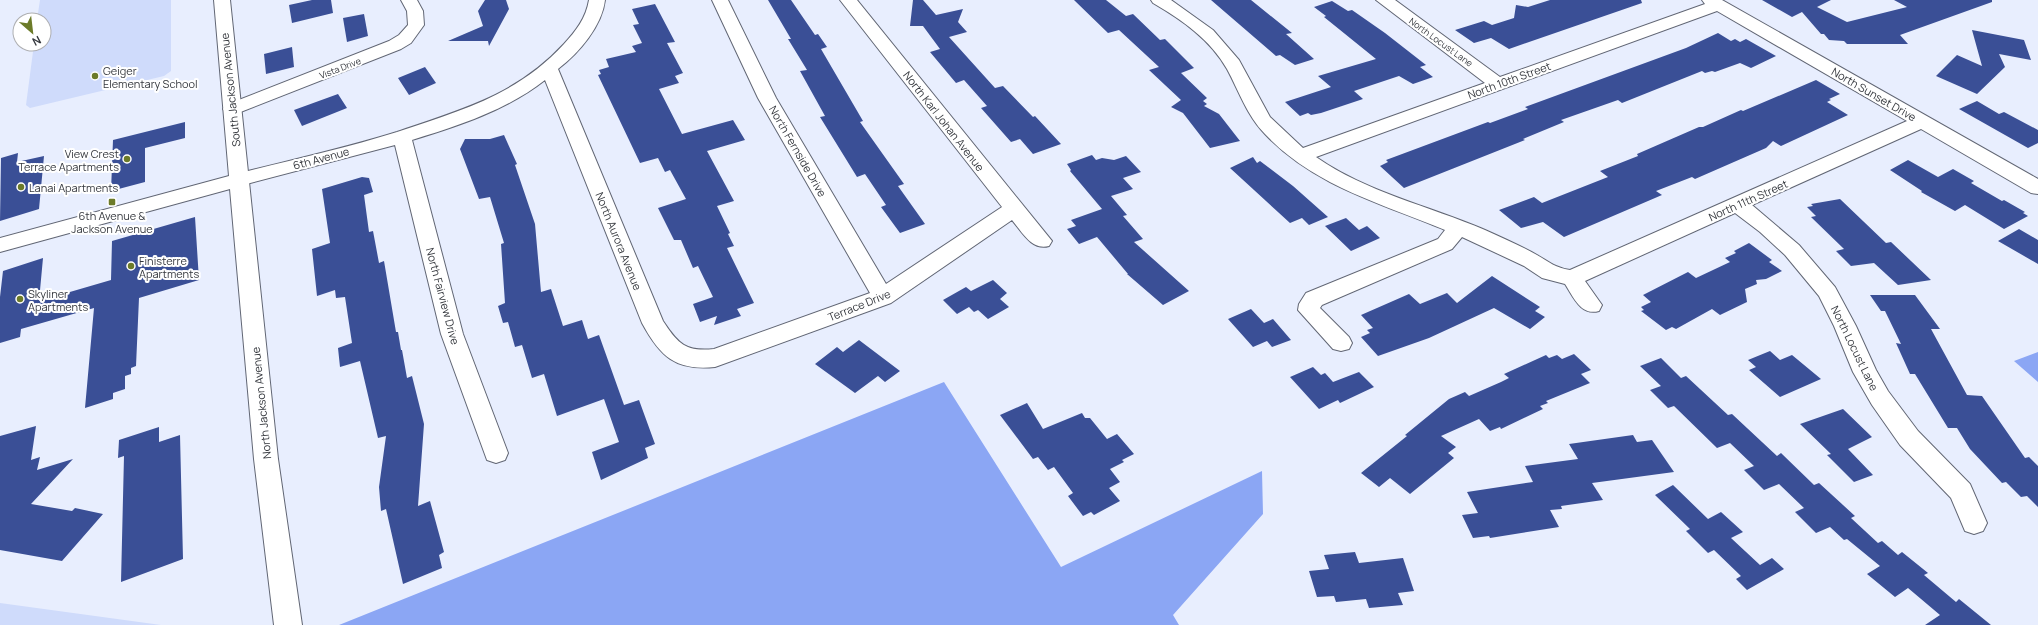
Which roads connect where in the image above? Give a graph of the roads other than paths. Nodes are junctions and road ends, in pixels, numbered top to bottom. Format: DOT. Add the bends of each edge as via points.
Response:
graph roads {
  1 [pos="222,0"];
  2 [pos="409,0"];
  3 [pos="597,0"];
  4 [pos="720,0"];
  5 [pos="848,0"];
  6 [pos="1159,0"];
  7 [pos="1384,0"];
  8 [pos="1714,2"];
  9 [pos="550,68"];
  10 [pos="1498,84"];
  11 [pos="232,109"];
  12 [pos="1923,121"];
  13 [pos="402,136"];
  14 [pos="1300,156"];
  15 [pos="239,180"];
  16 [pos="2038,188"];
  17 [pos="1737,204"];
  18 [pos="1014,209"];
  19 [pos="1458,227"];
  20 [pos="1042,241"];
  21 [pos="0,245"];
  22 [pos="1572,278"];
  23 [pos="883,297"];
  24 [pos="1591,305"];
  25 [pos="1340,343"];
  26 [pos="732,353"];
  27 [pos="496,453"];
  28 [pos="1974,523"];
  29 [pos="288,625"];
  1 -- 11 [label="street, South Jackson Avenue"];
  2 -- 11 [label="street, Vista Drive" via="415,11 416,25 405,39"];
  3 -- 9 [label="street, 6th Avenue" via="592,18 584,32"];
  4 -- 23 [label="street, North Fernside Drive" via="767,98"];
  5 -- 18 [label="street, North Karl Johan Avenue"];
  6 -- 14 [label="street" via="1185,15 1219,45 1231,60 1257,113 1270,130"];
  7 -- 10 [label="street, North Locust Lane"];
  8 -- 10 [label="street, North 10th Street"];
  8 -- 12 [label="street, North Sunset Drive"];
  9 -- 13 [label="street, 6th Avenue" via="496,101 467,115"];
  9 -- 26 [label="street, North Aurora Avenue" via="641,297 662,338 684,357 698,361"];
  10 -- 14 [label="street, North 10th Street"];
  11 -- 15 [label="street, South Jackson Avenue"];
  12 -- 16 [label="street, North Sunset Drive"];
  12 -- 17 [label="street, North 11th Street"];
  13 -- 15 [label="street, 6th Avenue"];
  13 -- 27 [label="street, North Fairview Drive" via="452,334"];
  14 -- 19 [label="street" via="1345,184 1394,205"];
  15 -- 21 [label="street, 6th Avenue"];
  15 -- 29 [label="street, North Jackson Avenue" via="266,459"];
  17 -- 22 [label="street, North 11th Street"];
  17 -- 28 [label="street, North Locust Lane" via="1792,250 1826,292 1846,326 1865,372 1880,398 1909,438 1961,492"];
  18 -- 20 [label="street, North Karl Johan Avenue"];
  18 -- 23 [label="street, Terrace Drive"];
  19 -- 22 [label="street" via="1500,245 1551,273"];
  19 -- 25 [label="street" via="1445,244 1314,299 1309,310"];
  22 -- 24 [label="street"];
  23 -- 26 [label="street, Terrace Drive"];
}
